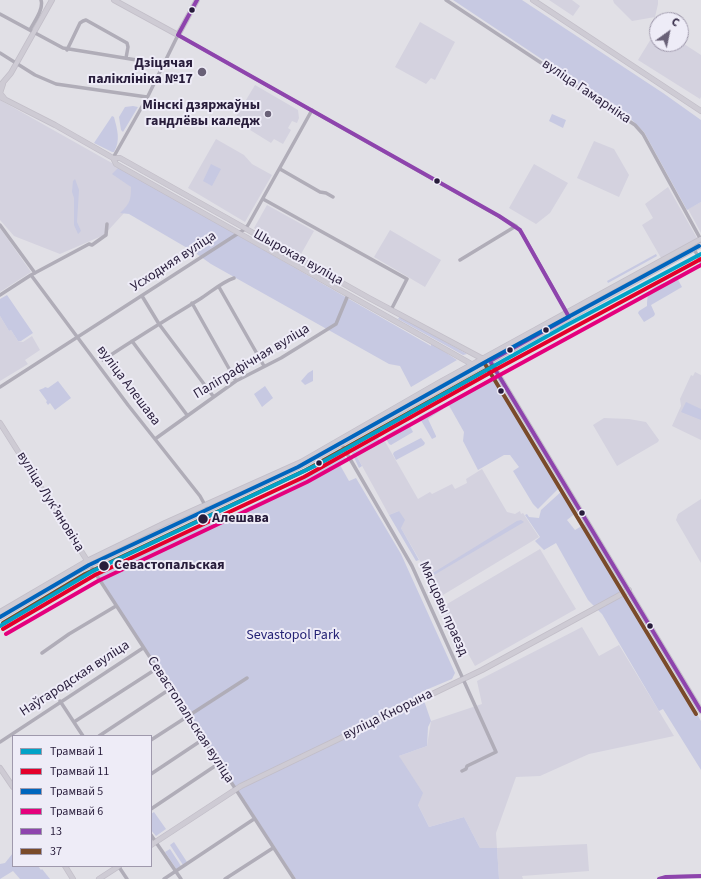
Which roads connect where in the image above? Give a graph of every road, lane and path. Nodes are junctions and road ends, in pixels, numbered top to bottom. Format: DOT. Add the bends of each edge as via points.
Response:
graph roads {
  1 [pos="41,0"];
  2 [pos="52,0"];
  3 [pos="114,0"];
  4 [pos="197,0"];
  5 [pos="446,0"];
  6 [pos="533,0"];
  7 [pos="0,14"];
  8 [pos="32,31"];
  9 [pos="178,35"];
  10 [pos="67,50"];
  11 [pos="0,53"];
  12 [pos="126,58"];
  13 [pos="17,63"];
  14 [pos="155,63"];
  15 [pos="1,85"];
  16 [pos="147,97"];
  17 [pos="0,98"];
  18 [pos="8,102"];
  19 [pos="312,110"];
  20 [pos="701,112"];
  21 [pos="113,158"];
  22 [pos="280,170"];
  23 [pos="333,197"];
  24 [pos="263,199"];
  25 [pos="108,224"];
  26 [pos="0,225"];
  27 [pos="516,226"];
  28 [pos="245,229"];
  29 [pos="239,233"];
  30 [pos="701,239"];
  31 [pos="701,245"];
  32 [pos="694,249"];
  33 [pos="460,260"];
  34 [pos="701,262"];
  35 [pos="33,274"];
  36 [pos="234,278"];
  37 [pos="619,285"];
  38 [pos="219,287"];
  39 [pos="622,290"];
  40 [pos="348,294"];
  41 [pos="0,295"];
  42 [pos="142,296"];
  43 [pos="192,304"];
  44 [pos="391,310"];
  45 [pos="397,313"];
  46 [pos="568,315"];
  47 [pos="393,320"];
  48 [pos="159,324"];
  49 [pos="78,337"];
  50 [pos="132,341"];
  51 [pos="483,359"];
  52 [pos="103,360"];
  53 [pos="490,361"];
  54 [pos="470,365"];
  55 [pos="264,366"];
  56 [pos="479,368"];
  57 [pos="236,381"];
  58 [pos="0,387"];
  59 [pos="213,396"];
  60 [pos="187,415"];
  61 [pos="0,423"];
  62 [pos="155,439"];
  63 [pos="340,443"];
  64 [pos="206,508"];
  65 [pos="88,563"];
  66 [pos="629,590"];
  67 [pos="116,606"];
  68 [pos="0,612"];
  69 [pos="0,618"];
  70 [pos="143,648"];
  71 [pos="42,654"];
  72 [pos="156,669"];
  73 [pos="247,678"];
  74 [pos="463,680"];
  75 [pos="170,689"];
  76 [pos="60,701"];
  77 [pos="701,711"];
  78 [pos="187,716"];
  79 [pos="74,722"];
  80 [pos="82,735"];
  81 [pos="101,735"];
  82 [pos="152,739"];
  83 [pos="202,740"];
  84 [pos="0,742"];
  85 [pos="218,764"];
  86 [pos="0,768"];
  87 [pos="462,771"];
  88 [pos="152,773"];
  89 [pos="12,786"];
  90 [pos="235,790"];
  91 [pos="152,808"];
  92 [pos="254,819"];
  93 [pos="152,836"];
  94 [pos="156,842"];
  95 [pos="152,844"];
  96 [pos="273,848"];
  97 [pos="66,867"];
  98 [pos="117,867"];
  99 [pos="120,867"];
  100 [pos="176,871"];
  101 [pos="701,876"];
  102 [pos="73,879"];
  103 [pos="99,879"];
  104 [pos="127,879"];
  105 [pos="164,879"];
  106 [pos="181,879"];
  107 [pos="225,879"];
  108 [pos="294,879"];
  109 [pos="659,879"];
  1 -- 8 [label="street" via="41,8"];
  2 -- 8 [label="main road"];
  3 -- 9 [label="main road"];
  4 -- 9 [label="main road"];
  5 -- 30 [label="street, вуліца Гамарніка" via="635,125 643,134"];
  6 -- 20 [label="main road"];
  7 -- 8 [label="street"];
  8 -- 10 [label="street"];
  8 -- 13 [label="main road"];
  9 -- 16 [label="street"];
  9 -- 19 [label="street"];
  10 -- 12 [label="street"];
  10 -- 12 [label="street" via="80,23 86,20 127,43"];
  11 -- 13 [label="street"];
  12 -- 14 [label="street"];
  13 -- 15 [label="main road"];
  13 -- 16 [label="street" via="35,75 56,84"];
  15 -- 18 [label="main road" via="0,92"];
  16 -- 21 [label="street"];
  17 -- 18 [label="main road, Шырокая вуліца"];
  18 -- 21 [label="main road, Шырокая вуліца"];
  19 -- 22 [label="street, Усходняя вуліца"];
  19 -- 27 [label="street"];
  21 -- 28 [label="main road, Шырокая вуліца" via="120,158"];
  21 -- 29 [label="main road, Шырокая вуліца" via="116,164"];
  22 -- 23 [label="street"];
  22 -- 24 [label="street, Усходняя вуліца"];
  24 -- 28 [label="street, Усходняя вуліца"];
  24 -- 44 [label="street" via="407,279"];
  25 -- 35 [label="street" via="106,235"];
  26 -- 35 [label="street, вуліца Алешава"];
  27 -- 33 [label="street"];
  27 -- 46 [label="street"];
  28 -- 29 [label="street, Усходняя вуліца"];
  28 -- 44 [label="main road, Шырокая вуліца"];
  29 -- 40 [label="main road, Шырокая вуліца"];
  29 -- 42 [label="street, Усходняя вуліца"];
  30 -- 32 [label="street"];
  30 -- 37 [label="main road"];
  31 -- 32 [label="main road"];
  32 -- 34 [label="street"];
  32 -- 39 [label="main road"];
  35 -- 41 [label="street"];
  35 -- 49 [label="street, вуліца Алешава"];
  36 -- 38 [label="street" via="225,281"];
  37 -- 39 [label="main road" via="618,289"];
  37 -- 46 [label="main road"];
  38 -- 43 [label="street"];
  38 -- 55 [label="street"];
  39 -- 46 [label="main road"];
  40 -- 47 [label="main road, Шырокая вуліца"];
  40 -- 55 [label="street, Паліграфічная вуліца" via="336,324"];
  42 -- 48 [label="street"];
  42 -- 49 [label="street, Усходняя вуліца"];
  43 -- 48 [label="street"];
  43 -- 57 [label="street"];
  44 -- 45 [label="main road, Шырокая вуліца"];
  45 -- 47 [label="main road"];
  45 -- 51 [label="main road, Шырокая вуліца"];
  46 -- 51 [label="main road"];
  46 -- 53 [label="main road"];
  47 -- 54 [label="main road, Шырокая вуліца"];
  48 -- 50 [label="street"];
  48 -- 59 [label="street"];
  49 -- 58 [label="street, Усходняя вуліца"];
  49 -- 62 [label="street, вуліца Алешава"];
  50 -- 52 [label="street"];
  50 -- 60 [label="street"];
  51 -- 53 [label="main road, Шырокая вуліца"];
  51 -- 54 [label="main road"];
  53 -- 56 [label="main road"];
  53 -- 66 [label="main road"];
  54 -- 56 [label="main road, Шырокая вуліца"];
  54 -- 63 [label="main road"];
  55 -- 57 [label="street, Паліграфічная вуліца"];
  56 -- 63 [label="main road"];
  57 -- 59 [label="street, Паліграфічная вуліца"];
  59 -- 60 [label="street, Паліграфічная вуліца"];
  60 -- 62 [label="street, Паліграфічная вуліца"];
  61 -- 65 [label="main road, вуліца Лукʼяновіча"];
  62 -- 64 [label="street, вуліца Алешава"];
  63 -- 64 [label="main road"];
  63 -- 74 [label="street, Мясцовы праезд" via="410,562"];
  64 -- 65 [label="main road"];
  65 -- 67 [label="street, Севастопальская вуліца"];
  65 -- 68 [label="main road"];
  65 -- 69 [label="main road"];
  66 -- 74 [label="main road, вуліца Кнорына"];
  66 -- 77 [label="main road"];
  67 -- 70 [label="street, Севастопальская вуліца"];
  67 -- 71 [label="street"];
  70 -- 72 [label="street, Севастопальская вуліца"];
  70 -- 76 [label="street, Наўгародская вуліца"];
  72 -- 75 [label="street, Севастопальская вуліца"];
  72 -- 79 [label="street"];
  73 -- 78 [label="street"];
  74 -- 87 [label="street, Мясцовы праезд" via="496,752"];
  74 -- 90 [label="main road, вуліца Кнорына"];
  75 -- 78 [label="street, Севастопальская вуліца"];
  75 -- 81 [label="street"];
  76 -- 79 [label="street"];
  76 -- 84 [label="street, Наўгародская вуліца"];
  78 -- 82 [label="street"];
  78 -- 83 [label="street, Севастопальская вуліца"];
  79 -- 80 [label="street"];
  83 -- 85 [label="street, Севастопальская вуліца"];
  83 -- 88 [label="street"];
  85 -- 90 [label="street, Севастопальская вуліца"];
  85 -- 91 [label="street"];
  86 -- 89 [label="main road"];
  90 -- 92 [label="street, Севастопальская вуліца"];
  90 -- 94 [label="main road, вуліца Кнорына"];
  92 -- 96 [label="street, Севастопальская вуліца"];
  92 -- 100 [label="street"];
  93 -- 94 [label="street"];
  94 -- 95 [label="main road, вуліца Кнорына"];
  94 -- 100 [label="street"];
  96 -- 107 [label="street"];
  96 -- 108 [label="street, Севастопальская вуліца"];
  97 -- 102 [label="main road"];
  98 -- 103 [label="main road"];
  99 -- 104 [label="street"];
  100 -- 105 [label="street"];
  100 -- 106 [label="street"];
  101 -- 109 [label="street"];
}
